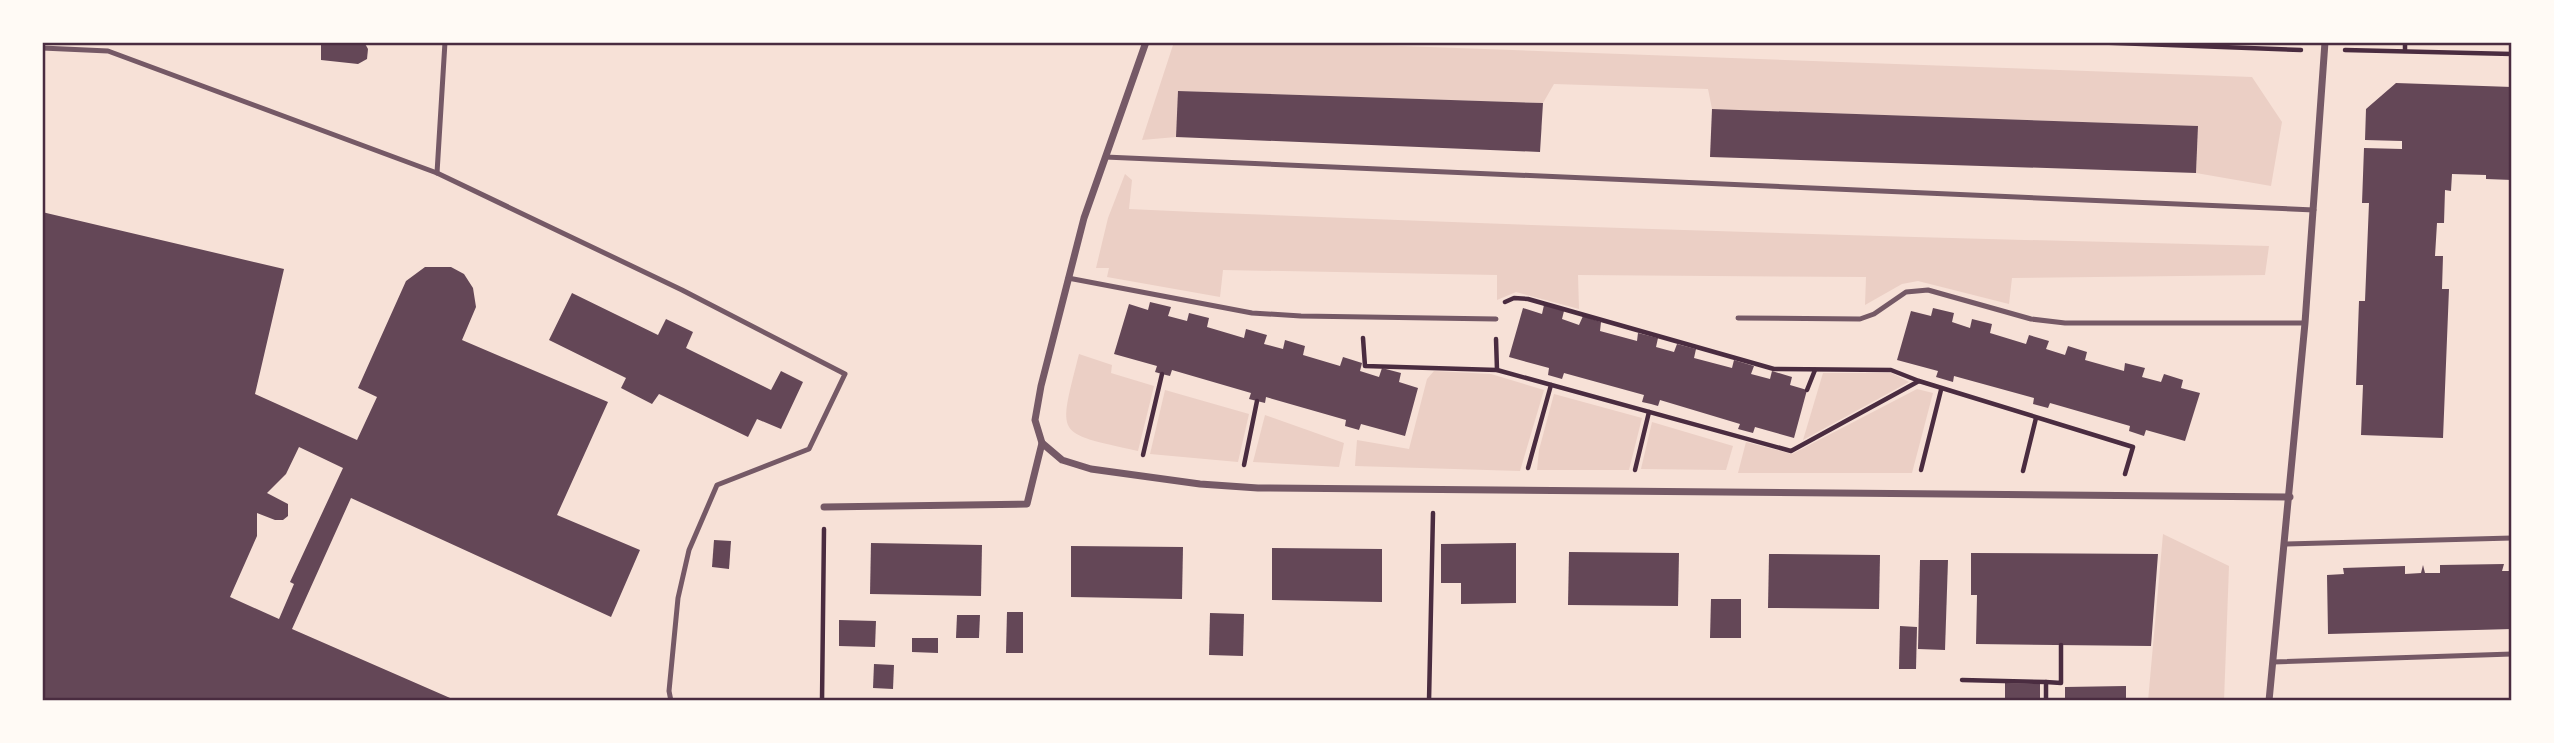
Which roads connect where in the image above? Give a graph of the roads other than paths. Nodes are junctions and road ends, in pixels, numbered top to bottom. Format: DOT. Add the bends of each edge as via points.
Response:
graph roads {
  1 [pos="444,42"];
  2 [pos="1146,42"];
  3 [pos="2325,42"];
  4 [pos="42,48"];
  5 [pos="1105,157"];
  6 [pos="438,173"];
  7 [pos="2314,210"];
  8 [pos="1068,278"];
  9 [pos="1738,318"];
  10 [pos="1496,319"];
  11 [pos="2305,323"];
  12 [pos="1042,443"];
  13 [pos="2290,497"];
  14 [pos="824,507"];
  15 [pos="2512,538"];
  16 [pos="2285,544"];
  17 [pos="2512,654"];
  18 [pos="2273,662"];
  19 [pos="671,701"];
  20 [pos="2269,701"];
  1 -- 6 [label="lane"];
  2 -- 5 [label="street"];
  3 -- 7 [label="street"];
  4 -- 6 [label="lane" via="108,51"];
  5 -- 7 [label="lane"];
  5 -- 8 [label="street"];
  6 -- 19 [label="lane" via="845,374 809,449 717,485 689,550 678,598"];
  7 -- 11 [label="street"];
  8 -- 10 [label="lane" via="1252,313"];
  8 -- 12 [label="street" via="1035,420"];
  9 -- 11 [label="lane" via="1860,319 1906,292 1928,290 2031,319 2065,323"];
  11 -- 13 [label="street"];
  12 -- 13 [label="street" via="1062,460 1091,469 1239,487"];
  12 -- 14 [label="street" via="1027,504"];
  13 -- 16 [label="street"];
  15 -- 16 [label="lane"];
  16 -- 18 [label="street"];
  17 -- 18 [label="lane"];
  18 -- 20 [label="street"];
}
